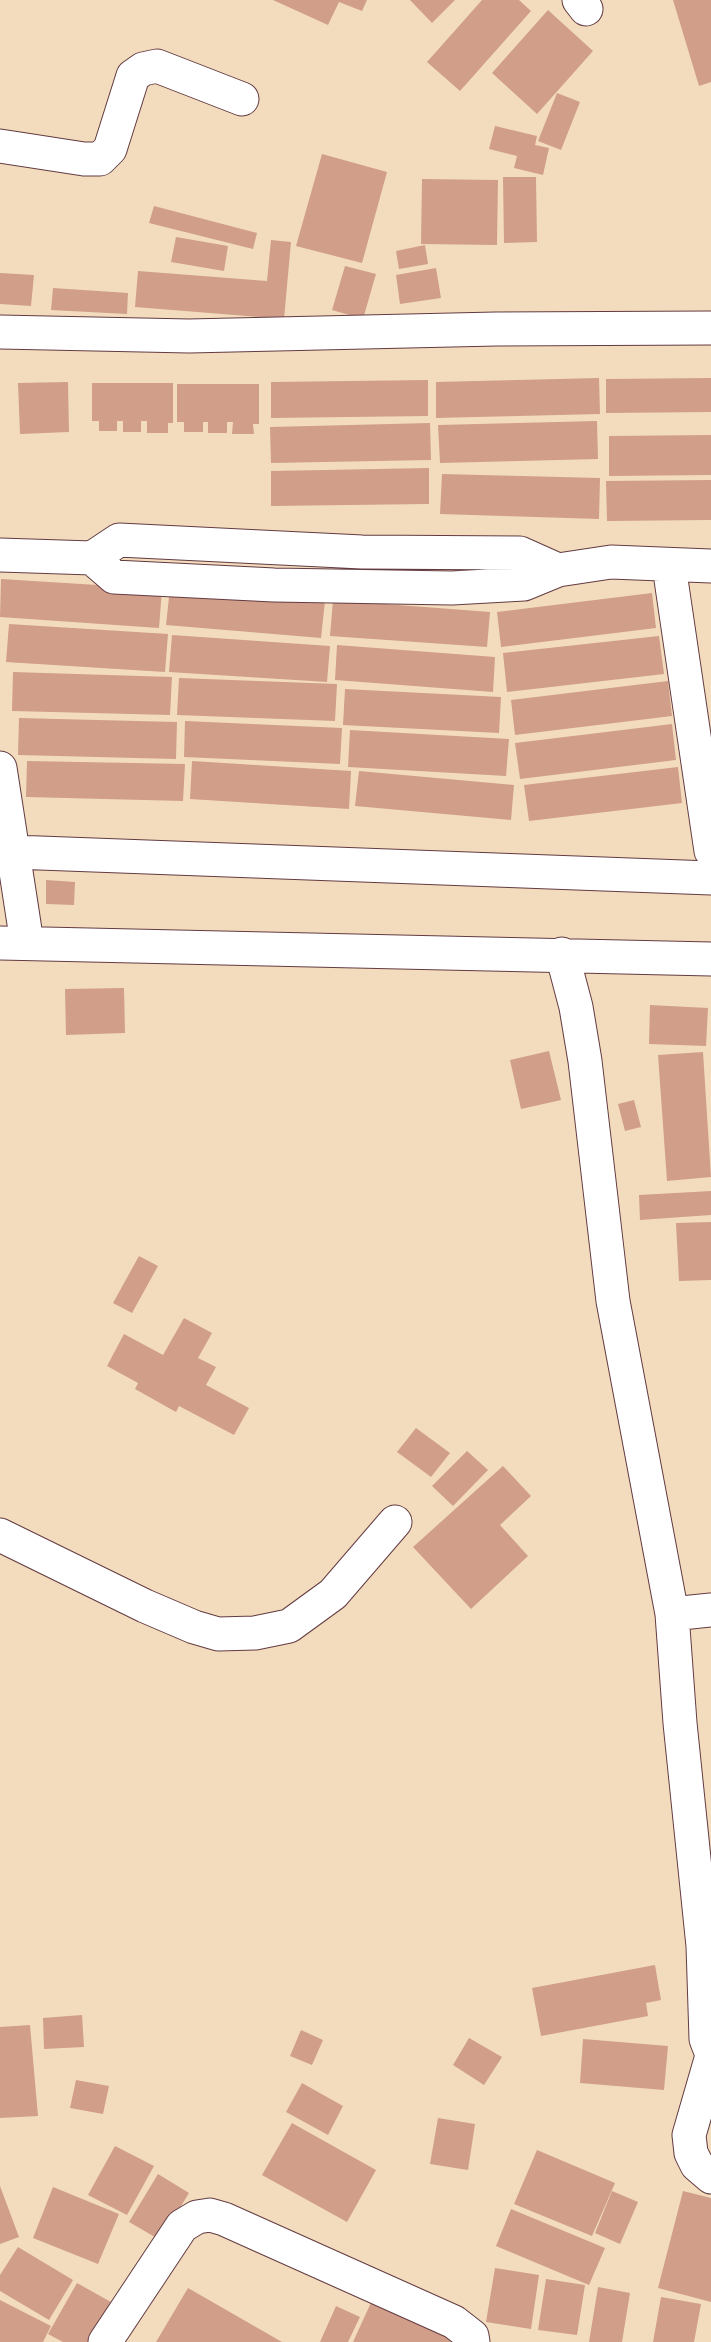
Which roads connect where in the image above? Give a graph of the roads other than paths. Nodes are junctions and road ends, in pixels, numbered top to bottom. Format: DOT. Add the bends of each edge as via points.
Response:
graph roads {
  1 [pos="242,99"];
  2 [pos="0,146"];
  3 [pos="711,328"];
  4 [pos="0,332"];
  5 [pos="0,555"];
  6 [pos="669,566"];
  7 [pos="711,566"];
  8 [pos="0,768"];
  9 [pos="711,850"];
  10 [pos="13,852"];
  11 [pos="711,878"];
  12 [pos="14,943"];
  13 [pos="562,954"];
  14 [pos="711,959"];
  15 [pos="395,1522"];
  16 [pos="0,1535"];
  17 [pos="711,1610"];
  18 [pos="672,1614"];
  19 [pos="711,2052"];
  20 [pos="711,2059"];
  21 [pos="711,2177"];
  22 [pos="105,2342"];
  23 [pos="473,2342"];
  1 -- 2 [label="street" via="157,66 133,76 110,149 100,159"];
  3 -- 4 [label="street" via="189,336"];
  5 -- 6 [label="street" via="92,558 119,540 362,552 520,553 558,570 611,562"];
  6 -- 7 [label="street"];
  6 -- 9 [label="street"];
  8 -- 10 [label="street"];
  10 -- 11 [label="street"];
  10 -- 12 [label="street"];
  12 -- 13 [label="street"];
  13 -- 14 [label="street"];
  13 -- 18 [label="street" via="585,1061 613,1300"];
  15 -- 16 [label="street" via="333,1594 289,1626 255,1634 218,1634 194,1627"];
  17 -- 18 [label="street"];
  18 -- 19 [label="street" via="703,1946 706,2039"];
  20 -- 21 [label="street" via="689,2135 697,2165"];
  22 -- 23 [label="street" via="182,2226 210,2215 454,2322 472,2336"];
}
